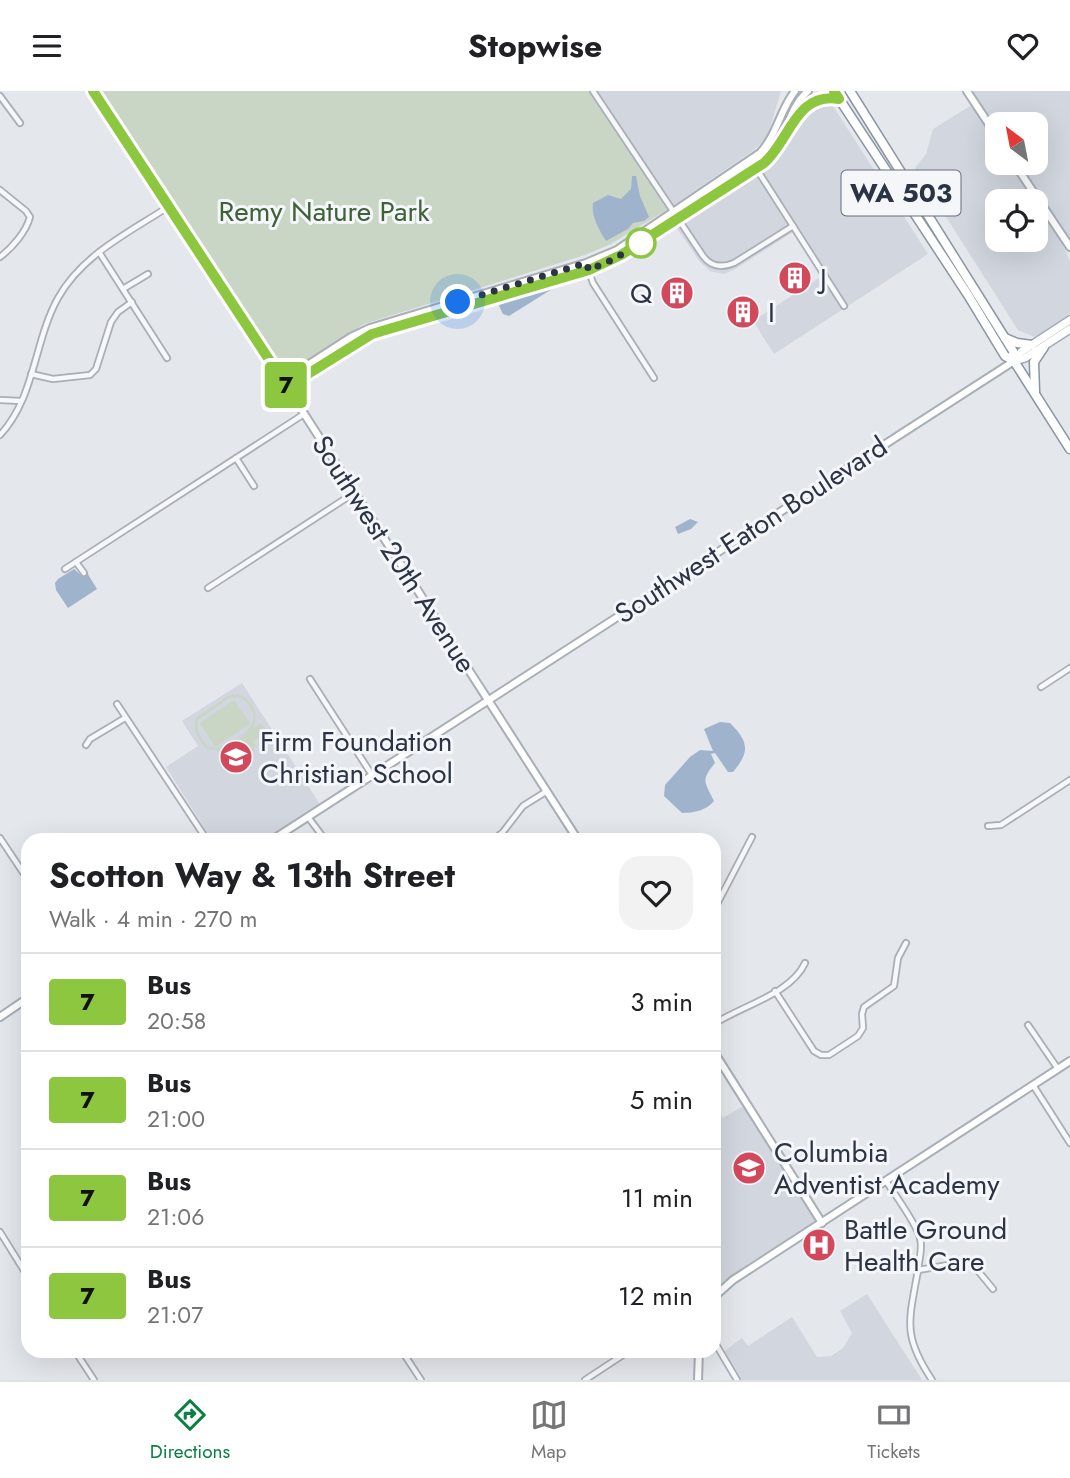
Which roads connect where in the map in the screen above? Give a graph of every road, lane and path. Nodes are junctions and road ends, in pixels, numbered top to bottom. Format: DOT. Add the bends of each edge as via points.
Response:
graph roads {
  1 [pos="93,91"];
  2 [pos="593,91"];
  3 [pos="795,91"];
  4 [pos="808,91"];
  5 [pos="850,91"];
  6 [pos="967,91"];
  7 [pos="836,95"];
  8 [pos="0,96"];
  9 [pos="2,104"];
  10 [pos="985,118"];
  11 [pos="20,123"];
  12 [pos="787,127"];
  13 [pos="755,168"];
  14 [pos="1022,175"];
  15 [pos="0,190"];
  16 [pos="169,207"];
  17 [pos="676,215"];
  18 [pos="793,226"];
  19 [pos="1068,245"];
  20 [pos="99,252"];
  21 [pos="1070,255"];
  22 [pos="0,257"];
  23 [pos="587,266"];
  24 [pos="148,274"];
  25 [pos="123,289"];
  26 [pos="132,302"];
  27 [pos="844,306"];
  28 [pos="1070,320"];
  29 [pos="1070,329"];
  30 [pos="1005,338"];
  31 [pos="1032,345"];
  32 [pos="1044,347"];
  33 [pos="167,358"];
  34 [pos="1014,361"];
  35 [pos="30,374"];
  36 [pos="654,378"];
  37 [pos="285,384"];
  38 [pos="1036,395"];
  39 [pos="0,400"];
  40 [pos="21,401"];
  41 [pos="304,414"];
  42 [pos="0,435"];
  43 [pos="1070,449"];
  44 [pos="236,458"];
  45 [pos="254,487"];
  46 [pos="354,493"];
  47 [pos="76,562"];
  48 [pos="65,569"];
  49 [pos="84,573"];
  50 [pos="208,588"];
  51 [pos="1070,668"];
  52 [pos="310,679"];
  53 [pos="1041,687"];
  54 [pos="489,700"];
  55 [pos="117,704"];
  56 [pos="125,717"];
  57 [pos="86,745"];
  58 [pos="372,775"];
  59 [pos="1070,780"];
  60 [pos="547,791"];
  61 [pos="308,817"];
  62 [pos="988,826"];
  63 [pos="202,833"];
  64 [pos="283,833"];
  65 [pos="320,833"];
  66 [pos="502,833"];
  67 [pos="574,833"];
  68 [pos="752,837"];
  69 [pos="0,838"];
  70 [pos="21,870"];
  71 [pos="721,897"];
  72 [pos="906,943"];
  73 [pos="805,963"];
  74 [pos="775,991"];
  75 [pos="21,1003"];
  76 [pos="0,1017"];
  77 [pos="721,1020"];
  78 [pos="1028,1025"];
  79 [pos="1070,1061"];
  80 [pos="721,1063"];
  81 [pos="1058,1069"];
  82 [pos="1033,1085"];
  83 [pos="1070,1143"];
  84 [pos="886,1181"];
  85 [pos="822,1223"];
  86 [pos="0,1232"];
  87 [pos="21,1265"];
  88 [pos="918,1270"];
  89 [pos="993,1289"];
  90 [pos="721,1291"];
  91 [pos="721,1353"];
  92 [pos="80,1358"];
  93 [pos="407,1358"];
  94 [pos="618,1358"];
  95 [pos="699,1358"];
  96 [pos="94,1380"];
  97 [pos="421,1380"];
  98 [pos="585,1380"];
  99 [pos="698,1380"];
  100 [pos="737,1380"];
  101 [pos="932,1380"];
  1 -- 16 [label="street, Southwest 20th Avenue"];
  2 -- 17 [label="street"];
  3 -- 17 [label="street" via="772,139 760,153"];
  4 -- 12 [label="street"];
  5 -- 30 [label="highway, WA 503"];
  6 -- 10 [label="street"];
  7 -- 12 [label="highway" via="818,97"];
  7 -- 34 [label="highway, WA 503" via="1005,356"];
  8 -- 9 [label="street"];
  9 -- 11 [label="street"];
  12 -- 13 [label="street" via="775,152"];
  13 -- 17 [label="street"];
  13 -- 18 [label="street"];
  14 -- 19 [label="street"];
  15 -- 22 [label="street" via="30,218"];
  16 -- 20 [label="street"];
  16 -- 37 [label="street, Southwest 20th Avenue"];
  17 -- 18 [label="street" via="706,260 716,266 734,263"];
  17 -- 23 [label="street" via="616,258"];
  18 -- 27 [label="street"];
  19 -- 21 [label="street"];
  20 -- 25 [label="street"];
  20 -- 35 [label="street" via="78,270 58,298"];
  23 -- 36 [label="street" via="593,283"];
  23 -- 37 [label="street" via="406,321 362,339"];
  24 -- 25 [label="street"];
  25 -- 26 [label="street"];
  26 -- 33 [label="street"];
  26 -- 35 [label="street" via="111,322 92,373 53,379"];
  28 -- 31 [label="main road, Southwest Eaton Boulevard"];
  29 -- 32 [label="main road, Southwest Eaton Boulevard"];
  30 -- 31 [label="highway"];
  30 -- 34 [label="highway, WA 503"];
  31 -- 34 [label="main road, Southwest Eaton Boulevard"];
  32 -- 34 [label="main road, Southwest Eaton Boulevard"];
  32 -- 38 [label="highway" via="1034,362"];
  34 -- 38 [label="highway, WA 503"];
  34 -- 54 [label="street, Southwest Eaton Boulevard"];
  35 -- 40 [label="street"];
  37 -- 41 [label="street, Southwest 20th Avenue"];
  38 -- 43 [label="highway, WA 503"];
  39 -- 40 [label="street"];
  40 -- 42 [label="street"];
  41 -- 44 [label="street"];
  41 -- 46 [label="street, Southwest 20th Avenue"];
  44 -- 45 [label="street"];
  44 -- 47 [label="street"];
  46 -- 50 [label="street"];
  46 -- 54 [label="street, Southwest 20th Avenue"];
  47 -- 48 [label="street"];
  47 -- 49 [label="street"];
  51 -- 53 [label="street"];
  52 -- 58 [label="street"];
  54 -- 58 [label="street, Southwest Eaton Boulevard"];
  54 -- 60 [label="street, Southwest 20th Avenue"];
  55 -- 56 [label="street"];
  56 -- 57 [label="street"];
  56 -- 63 [label="street"];
  58 -- 61 [label="street, Southwest Eaton Boulevard"];
  59 -- 62 [label="street" via="1001,825"];
  60 -- 66 [label="street" via="523,806"];
  60 -- 67 [label="street, Southwest 20th Avenue"];
  61 -- 64 [label="street, Southwest Eaton Boulevard"];
  61 -- 65 [label="street"];
  68 -- 71 [label="street"];
  69 -- 70 [label="street"];
  72 -- 74 [label="street" via="899,953 894,986 863,1009 860,1034 832,1053 821,1055 813,1049"];
  73 -- 74 [label="street" via="800,975"];
  74 -- 77 [label="street"];
  75 -- 76 [label="street"];
  78 -- 81 [label="street"];
  79 -- 81 [label="street"];
  80 -- 85 [label="street"];
  81 -- 82 [label="street"];
  82 -- 83 [label="street"];
  82 -- 84 [label="street"];
  84 -- 85 [label="street"];
  84 -- 88 [label="street" via="920,1238"];
  85 -- 90 [label="street"];
  86 -- 87 [label="street"];
  88 -- 89 [label="street" via="967,1262"];
  88 -- 101 [label="street" via="910,1336 916,1356"];
  91 -- 100 [label="street"];
  92 -- 96 [label="street"];
  93 -- 97 [label="street"];
  94 -- 98 [label="street"];
  95 -- 99 [label="street"];
}
